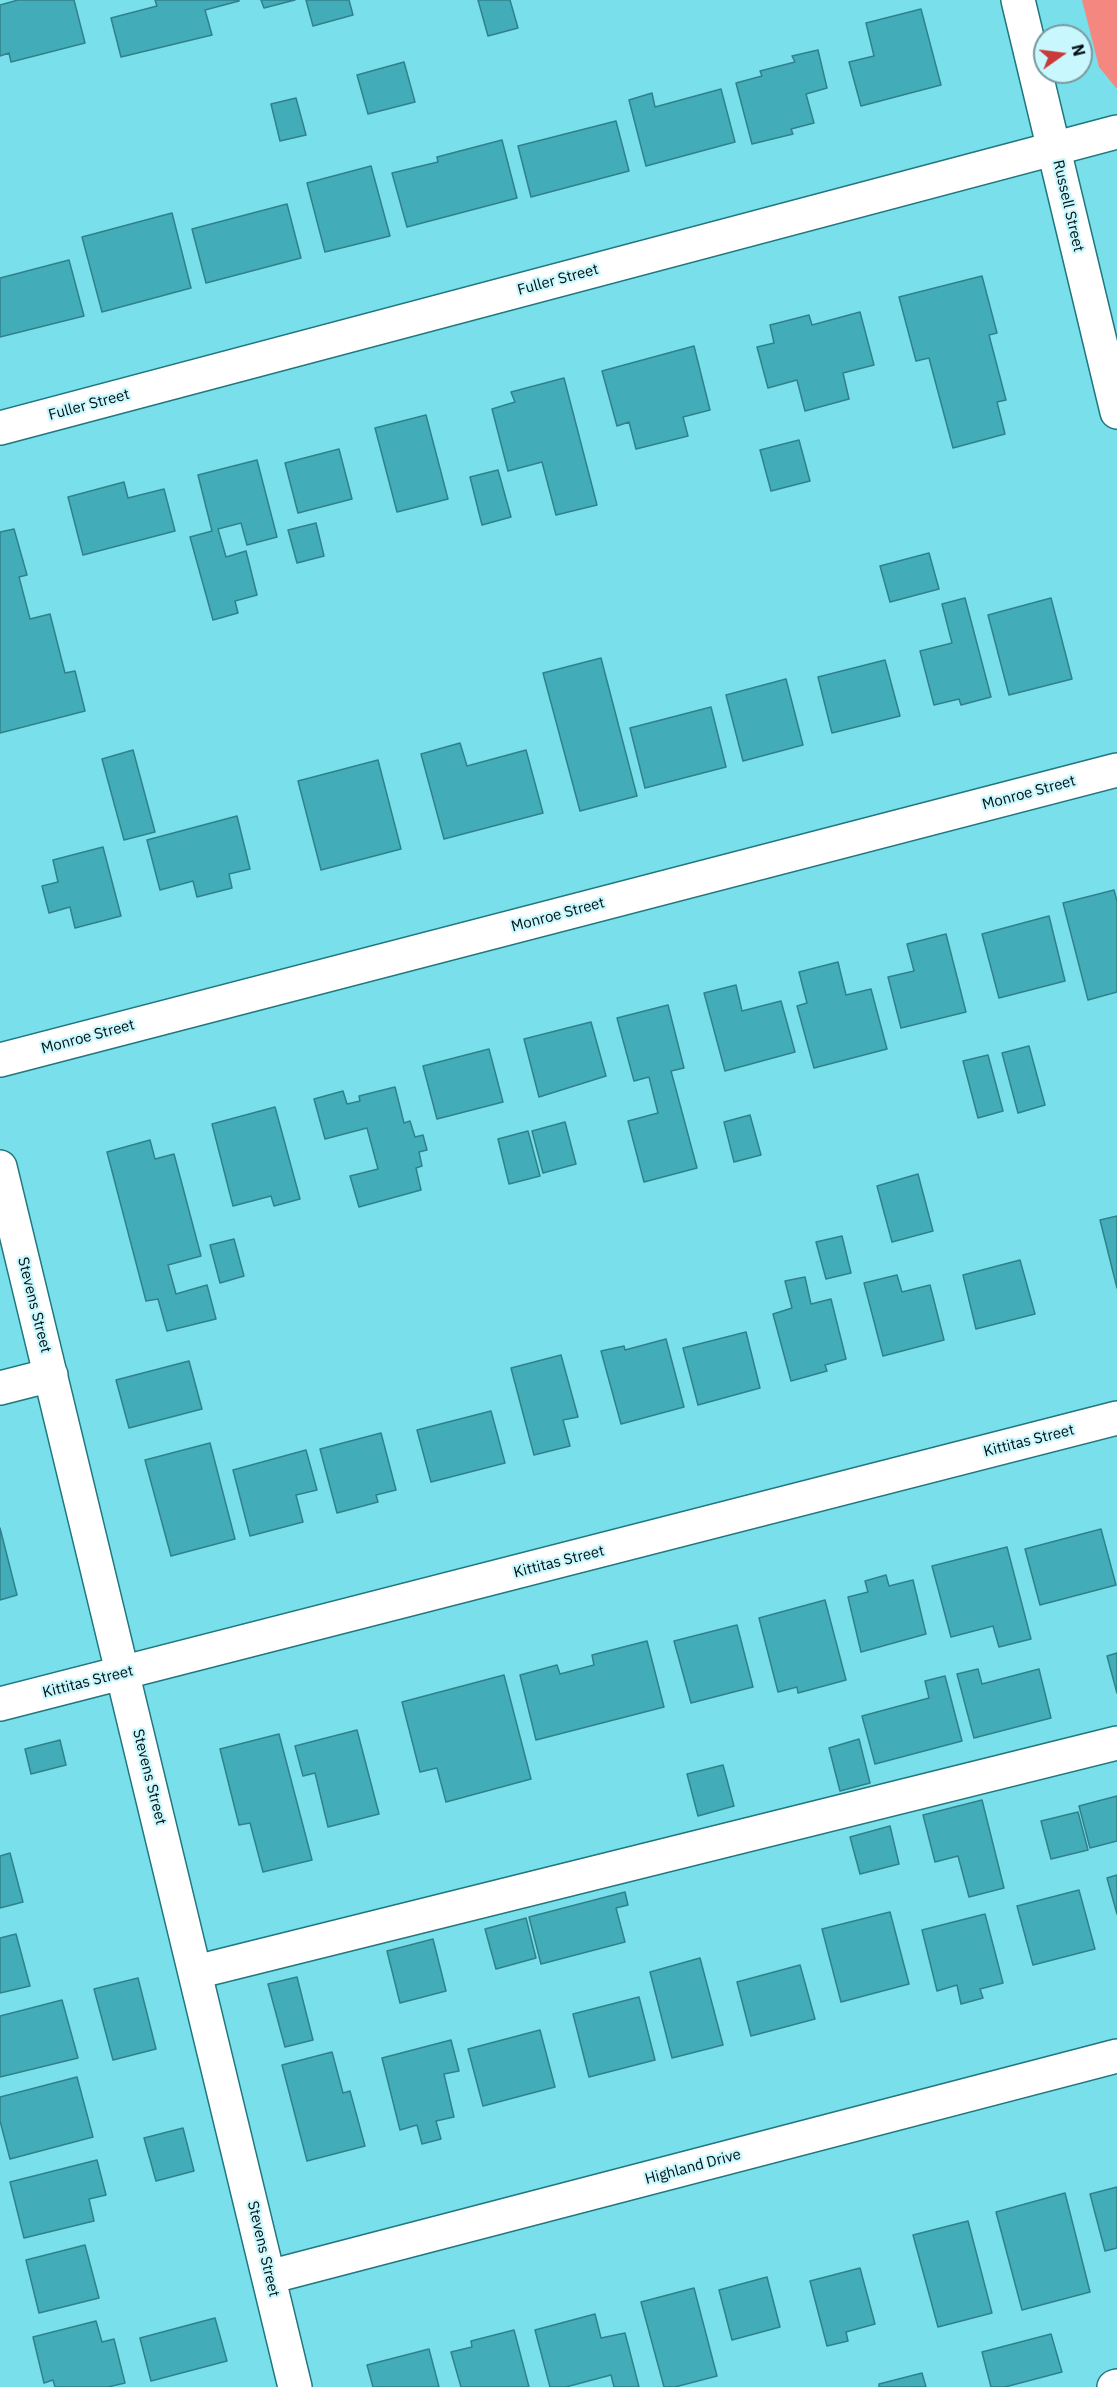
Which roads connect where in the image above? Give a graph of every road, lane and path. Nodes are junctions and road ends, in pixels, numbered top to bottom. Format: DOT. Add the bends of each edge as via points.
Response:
graph roads {
  1 [pos="1018,0"];
  2 [pos="1117,132"];
  3 [pos="1054,148"];
  4 [pos="1117,412"];
  5 [pos="0,428"];
  6 [pos="1117,770"];
  7 [pos="0,1060"];
  8 [pos="0,1167"];
  9 [pos="51,1375"];
  10 [pos="0,1388"];
  11 [pos="1117,1418"];
  12 [pos="124,1673"];
  13 [pos="0,1704"];
  14 [pos="1117,1743"];
  15 [pos="196,1972"];
  16 [pos="1117,2056"];
  17 [pos="269,2277"];
  18 [pos="295,2387"];
  1 -- 3 [label="street, Russell Street"];
  2 -- 3 [label="street, Fuller Street"];
  3 -- 4 [label="street, Russell Street"];
  3 -- 5 [label="street, Fuller Street"];
  6 -- 7 [label="street, Monroe Street"];
  8 -- 9 [label="street, Stevens Street"];
  9 -- 10 [label="street"];
  9 -- 12 [label="street, Stevens Street"];
  11 -- 12 [label="street, Kittitas Street"];
  12 -- 13 [label="street, Kittitas Street"];
  12 -- 15 [label="street, Stevens Street"];
  14 -- 15 [label="street"];
  15 -- 17 [label="street, Stevens Street"];
  16 -- 17 [label="street, Highland Drive"];
  17 -- 18 [label="street, Stevens Street"];
}
